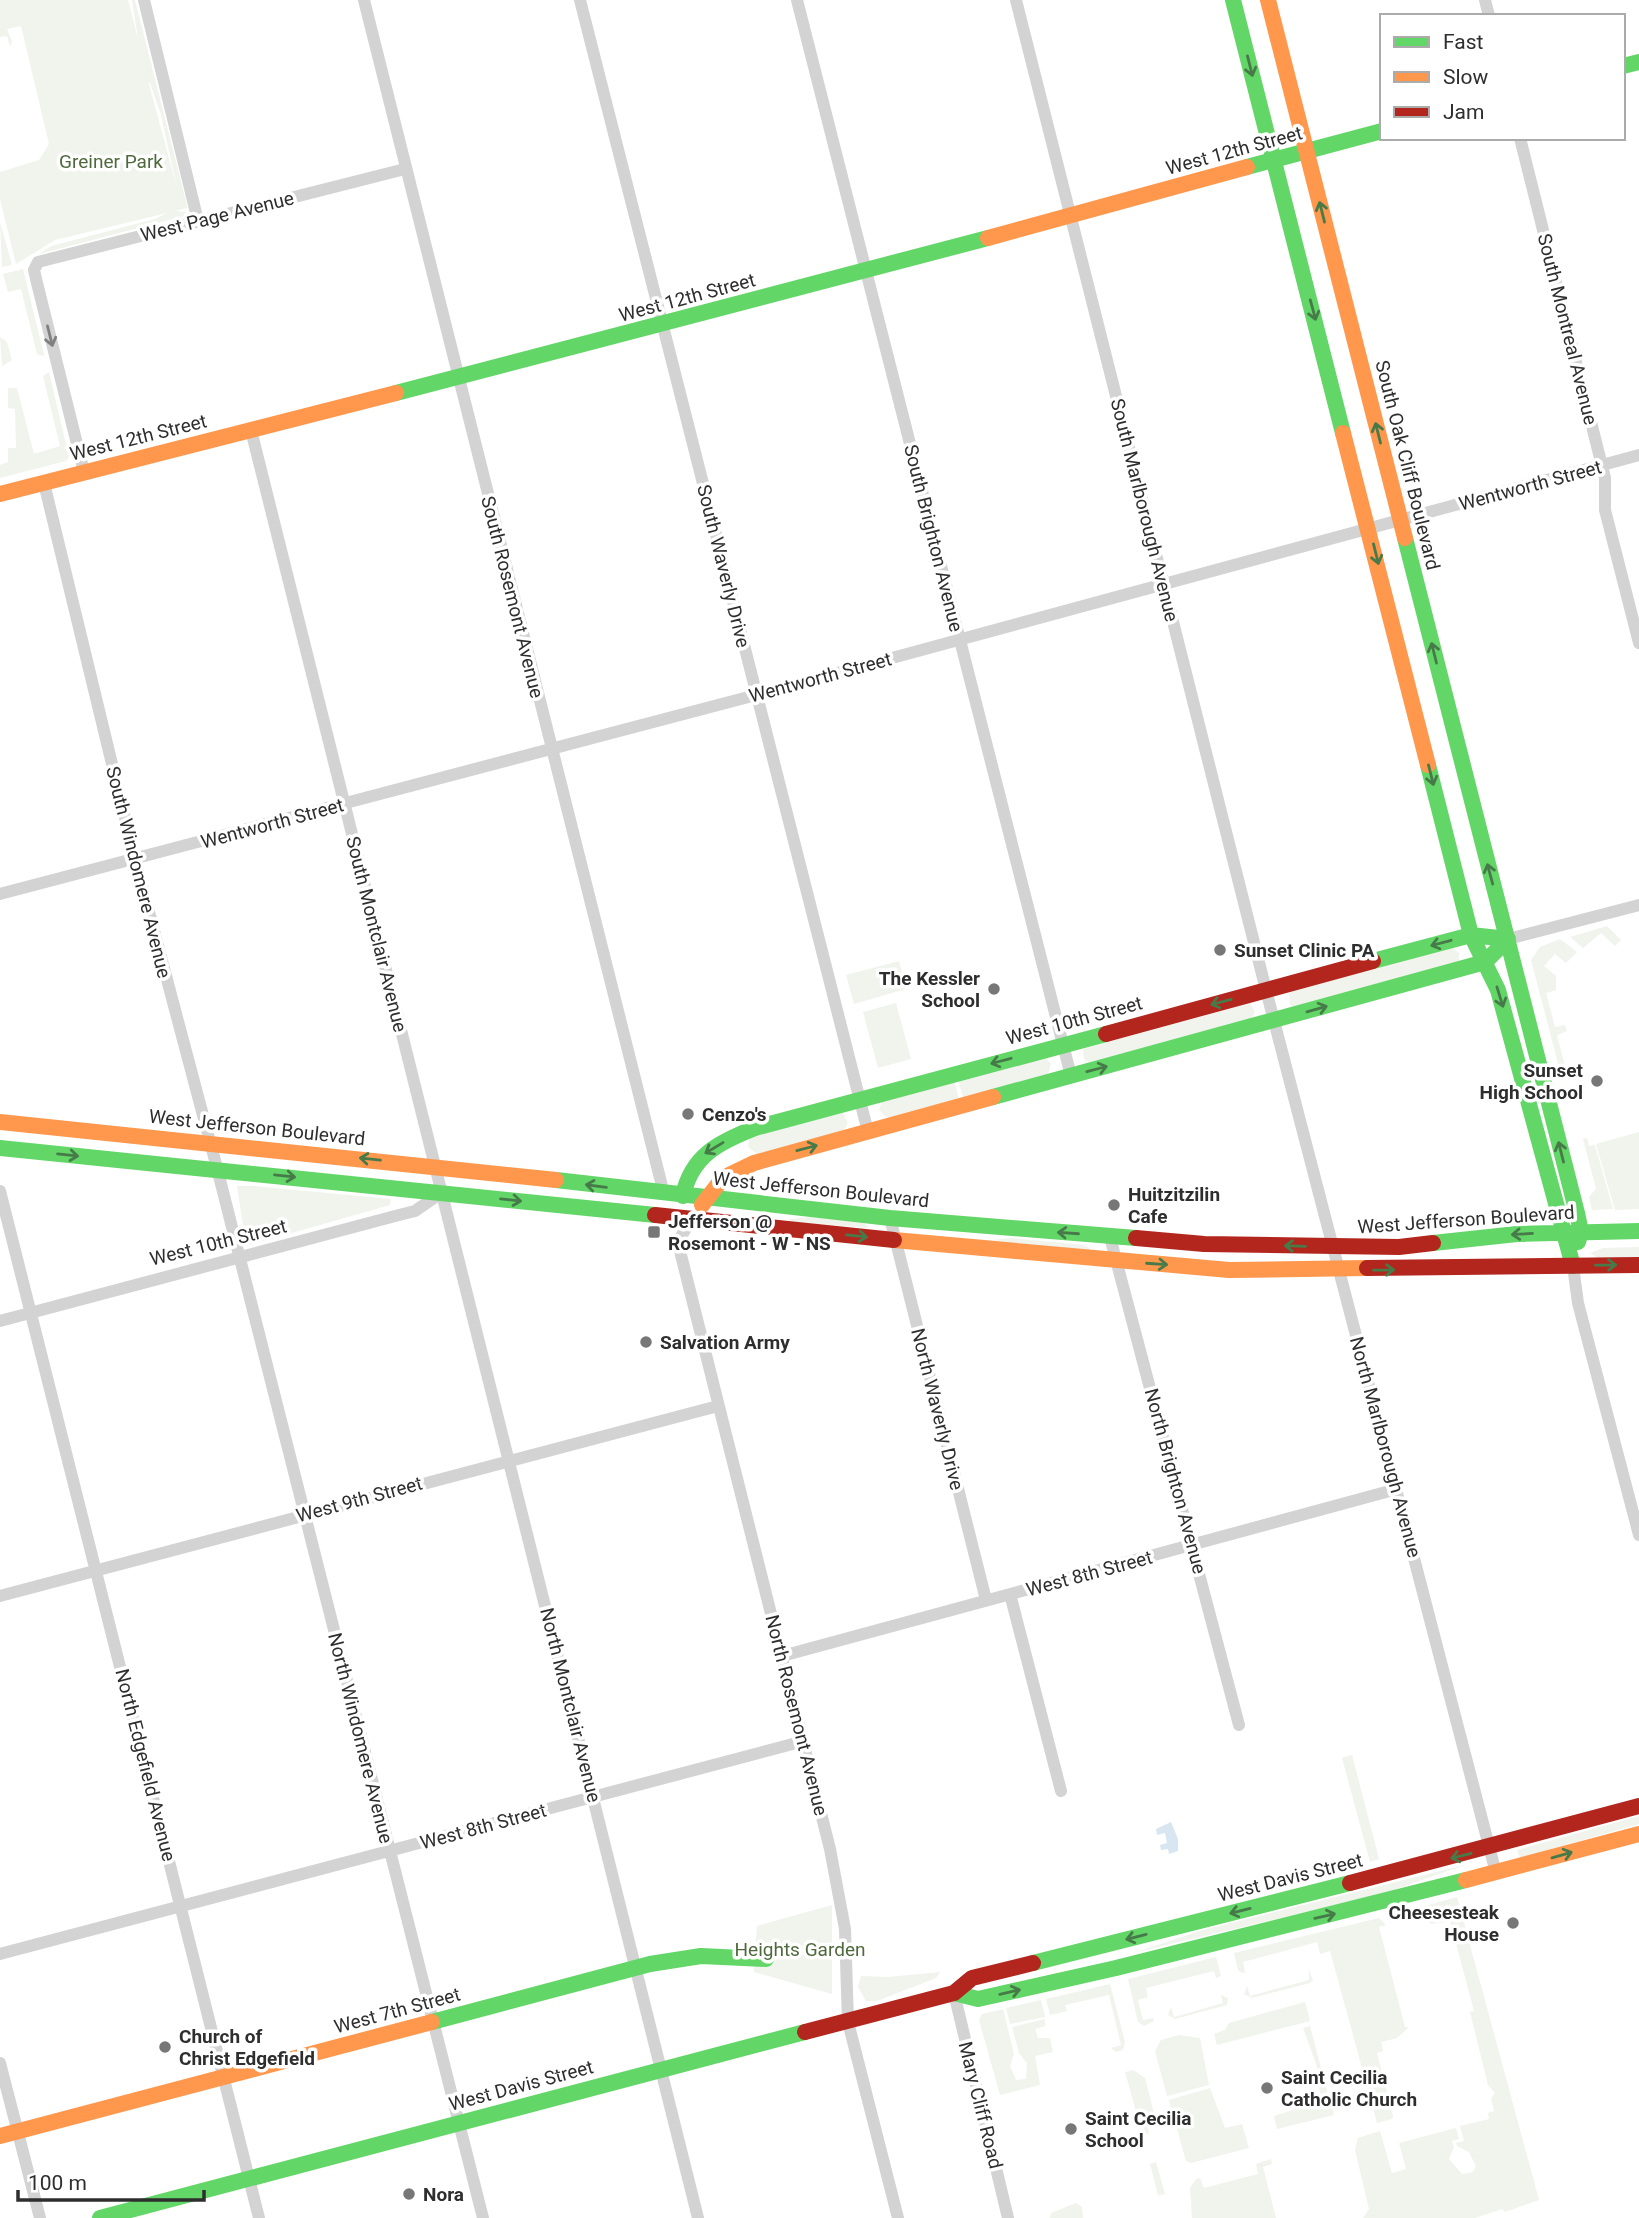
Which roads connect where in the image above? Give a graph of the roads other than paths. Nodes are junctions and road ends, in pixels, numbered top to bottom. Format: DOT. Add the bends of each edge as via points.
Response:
graph roads {
  1 [pos="144,0"];
  2 [pos="363,0"];
  3 [pos="580,0"];
  4 [pos="797,0"];
  5 [pos="1016,0"];
  6 [pos="1233,0"];
  7 [pos="1268,0"];
  8 [pos="1380,132"];
  9 [pos="1521,140"];
  10 [pos="1307,153"];
  11 [pos="1274,161"];
  12 [pos="405,169"];
  13 [pos="1070,214"];
  14 [pos="198,222"];
  15 [pos="865,271"];
  16 [pos="665,325"];
  17 [pos="457,377"];
  18 [pos="251,430"];
  19 [pos="1639,455"];
  20 [pos="1602,465"];
  21 [pos="85,472"];
  22 [pos="44,483"];
  23 [pos="0,494"];
  24 [pos="1400,520"];
  25 [pos="1370,528"];
  26 [pos="1164,583"];
  27 [pos="960,640"];
  28 [pos="1639,643"];
  29 [pos="756,695"];
  30 [pos="552,748"];
  31 [pos="345,804"];
  32 [pos="135,859"];
  33 [pos="0,894"];
  34 [pos="1639,905"];
  35 [pos="1471,935"];
  36 [pos="1508,940"];
  37 [pos="1485,962"];
  38 [pos="1266,990"];
  39 [pos="1275,1021"];
  40 [pos="1063,1045"];
  41 [pos="1071,1076"];
  42 [pos="859,1100"];
  43 [pos="0,1122"];
  44 [pos="868,1132"];
  45 [pos="208,1144"];
  46 [pos="0,1148"];
  47 [pos="436,1167"];
  48 [pos="217,1168"];
  49 [pos="0,1191"];
  50 [pos="442,1193"];
  51 [pos="664,1194"];
  52 [pos="683,1196"];
  53 [pos="707,1198"];
  54 [pos="890,1218"];
  55 [pos="692,1219"];
  56 [pos="1639,1231"];
  57 [pos="1581,1232"];
  58 [pos="1562,1233"];
  59 [pos="1110,1237"];
  60 [pos="895,1240"];
  61 [pos="1334,1247"];
  62 [pos="240,1258"];
  63 [pos="1117,1261"];
  64 [pos="1639,1265"];
  65 [pos="1573,1266"];
  66 [pos="1340,1270"];
  67 [pos="32,1312"];
  68 [pos="0,1321"];
  69 [pos="718,1405"];
  70 [pos="509,1460"];
  71 [pos="1396,1489"];
  72 [pos="303,1514"];
  73 [pos="1639,1535"];
  74 [pos="1192,1545"];
  75 [pos="96,1570"];
  76 [pos="1010,1594"];
  77 [pos="0,1596"];
  78 [pos="986,1600"];
  79 [pos="782,1656"];
  80 [pos="1239,1726"];
  81 [pos="804,1741"];
  82 [pos="1061,1791"];
  83 [pos="594,1797"];
  84 [pos="1639,1806"];
  85 [pos="1639,1834"];
  86 [pos="1490,1848"];
  87 [pos="389,1851"];
  88 [pos="1496,1873"];
  89 [pos="182,1906"];
  90 [pos="0,1954"];
  91 [pos="766,1959"];
  92 [pos="636,1968"];
  93 [pos="954,1993"];
  94 [pos="433,2022"];
  95 [pos="848,2022"];
  96 [pos="0,2063"];
  97 [pos="661,2069"];
  98 [pos="223,2077"];
  99 [pos="460,2124"];
  100 [pos="18,2131"];
  101 [pos="0,2136"];
  102 [pos="249,2179"];
  103 [pos="40,2218"];
  104 [pos="100,2218"];
  105 [pos="259,2218"];
  106 [pos="483,2218"];
  107 [pos="698,2218"];
  108 [pos="898,2218"];
  109 [pos="1009,2218"];
  1 -- 14 [label="street"];
  2 -- 12 [label="street, South Rosemont Avenue"];
  3 -- 16 [label="street, South Waverly Drive"];
  4 -- 15 [label="street, South Brighton Avenue"];
  5 -- 13 [label="street, South Marlborough Avenue"];
  6 -- 11 [label="street, one-way"];
  7 -- 10 [label="street, South Oak Cliff Boulevard"];
  8 -- 10 [label="street, West 12th Street"];
  9 -- 20 [label="street, South Montreal Avenue"];
  10 -- 11 [label="street, West 12th Street"];
  24 -- 10 [label="street, South Oak Cliff Boulevard, one-way"];
  11 -- 13 [label="street, West 12th Street"];
  11 -- 25 [label="street, one-way"];
  12 -- 14 [label="street, West Page Avenue"];
  12 -- 17 [label="street, South Rosemont Avenue"];
  13 -- 15 [label="street, West 12th Street"];
  13 -- 26 [label="street, South Marlborough Avenue"];
  14 -- 21 [label="street, West Page Avenue, one-way" via="49,257 34,270"];
  15 -- 16 [label="street, West 12th Street"];
  15 -- 27 [label="street, South Brighton Avenue"];
  16 -- 17 [label="street, West 12th Street"];
  16 -- 29 [label="street, South Waverly Drive"];
  17 -- 18 [label="street, West 12th Street"];
  17 -- 30 [label="street, South Rosemont Avenue"];
  18 -- 21 [label="street, West 12th Street"];
  18 -- 31 [label="street, South Montclair Avenue"];
  19 -- 20 [label="street, Wentworth Street"];
  20 -- 24 [label="street, Wentworth Street"];
  20 -- 28 [label="street, South Montreal Avenue" via="1605,510"];
  21 -- 22 [label="street, West 12th Street"];
  22 -- 23 [label="street, West 12th Street"];
  22 -- 32 [label="street, South Windomere Avenue"];
  24 -- 25 [label="street, Wentworth Street"];
  36 -- 24 [label="street, South Oak Cliff Boulevard, one-way"];
  25 -- 26 [label="street, Wentworth Street"];
  25 -- 35 [label="street, one-way"];
  26 -- 27 [label="street, Wentworth Street"];
  26 -- 38 [label="street, South Marlborough Avenue"];
  27 -- 29 [label="street, Wentworth Street"];
  27 -- 40 [label="street, South Brighton Avenue"];
  29 -- 30 [label="street, Wentworth Street"];
  29 -- 42 [label="street, South Waverly Drive"];
  30 -- 31 [label="street, Wentworth Street"];
  30 -- 51 [label="street, South Rosemont Avenue"];
  31 -- 32 [label="street, Wentworth Street"];
  31 -- 47 [label="street, South Montclair Avenue"];
  32 -- 33 [label="street, Wentworth Street"];
  32 -- 45 [label="street, South Windomere Avenue"];
  34 -- 36 [label="street, West 10th Street"];
  35 -- 36 [label="street, West 10th Street"];
  35 -- 37 [label="street"];
  35 -- 38 [label="street, West 10th Street, one-way"];
  36 -- 37 [label="street, West 10th Street"];
  57 -- 36 [label="street, South Oak Cliff Boulevard, one-way"];
  39 -- 37 [label="street, West 10th Street, one-way"];
  37 -- 58 [label="street, one-way" via="1498,990"];
  38 -- 39 [label="street, South Marlborough Avenue"];
  38 -- 40 [label="street, West 10th Street, one-way"];
  41 -- 39 [label="street, West 10th Street, one-way"];
  39 -- 61 [label="street, North Marlborough Avenue"];
  40 -- 41 [label="street, South Brighton Avenue"];
  40 -- 42 [label="street, West 10th Street, one-way"];
  41 -- 44 [label="street, West 10th Street"];
  42 -- 44 [label="street, South Waverly Drive"];
  42 -- 52 [label="street, West 10th Street, one-way" via="755,1128 719,1144 691,1166"];
  43 -- 45 [label="street, West Jefferson Boulevard"];
  53 -- 44 [label="street, West 10th Street, one-way" via="733,1171"];
  47 -- 45 [label="street, West Jefferson Boulevard, one-way"];
  45 -- 48 [label="street, South Windomere Avenue"];
  46 -- 48 [label="street, one-way"];
  47 -- 50 [label="street, South Montclair Avenue"];
  51 -- 47 [label="street, West Jefferson Boulevard, one-way"];
  48 -- 50 [label="street, one-way"];
  48 -- 62 [label="street, South Windomere Avenue"];
  49 -- 67 [label="street, North Edgefield Avenue"];
  50 -- 55 [label="street, one-way"];
  50 -- 62 [label="street, West 10th Street" via="415,1211"];
  50 -- 70 [label="street, North Montclair Avenue"];
  51 -- 52 [label="street, West Jefferson Boulevard"];
  52 -- 53 [label="street, West Jefferson Boulevard"];
  53 -- 54 [label="street, West Jefferson Boulevard"];
  53 -- 55 [label="street, West 10th Street"];
  59 -- 54 [label="street, West Jefferson Boulevard, one-way"];
  54 -- 60 [label="street, North Waverly Drive"];
  55 -- 60 [label="street, one-way"];
  55 -- 69 [label="street, North Rosemont Avenue" via="679,1247"];
  56 -- 57 [label="street, West Jefferson Boulevard"];
  57 -- 58 [label="street, West Jefferson Boulevard"];
  57 -- 65 [label="street"];
  58 -- 61 [label="street, West Jefferson Boulevard, one-way" via="1414,1247"];
  58 -- 65 [label="street"];
  61 -- 59 [label="street, West Jefferson Boulevard, one-way"];
  59 -- 63 [label="street, North Brighton Avenue"];
  60 -- 63 [label="street"];
  60 -- 78 [label="street, North Waverly Drive"];
  61 -- 66 [label="street, North Marlborough Avenue"];
  62 -- 67 [label="street, West 10th Street"];
  62 -- 72 [label="street, North Windomere Avenue"];
  63 -- 66 [label="street, one-way"];
  63 -- 74 [label="street, North Brighton Avenue"];
  65 -- 64 [label="street, one-way"];
  66 -- 65 [label="street, one-way"];
  65 -- 73 [label="street" via="1578,1303"];
  66 -- 71 [label="street, North Marlborough Avenue"];
  67 -- 68 [label="street, West 10th Street"];
  67 -- 75 [label="street, North Edgefield Avenue"];
  69 -- 70 [label="street, West 9th Street"];
  69 -- 79 [label="street, North Rosemont Avenue"];
  70 -- 72 [label="street, West 9th Street"];
  70 -- 83 [label="street, North Montclair Avenue"];
  71 -- 74 [label="street, West 8th Street"];
  71 -- 86 [label="street, North Marlborough Avenue"];
  72 -- 75 [label="street, West 9th Street"];
  72 -- 87 [label="street, North Windomere Avenue"];
  74 -- 76 [label="street, West 8th Street"];
  74 -- 80 [label="street, North Brighton Avenue"];
  75 -- 77 [label="street, West 9th Street"];
  75 -- 89 [label="street, North Edgefield Avenue"];
  76 -- 78 [label="street, West 8th Street"];
  76 -- 82 [label="street"];
  78 -- 79 [label="street, West 8th Street"];
  79 -- 81 [label="street, North Rosemont Avenue"];
  81 -- 83 [label="street, West 8th Street"];
  81 -- 95 [label="street, North Rosemont Avenue" via="842,1911"];
  83 -- 87 [label="street, West 8th Street"];
  83 -- 92 [label="street, North Montclair Avenue"];
  84 -- 86 [label="street, West Davis Street"];
  88 -- 85 [label="street, West Davis Street, one-way"];
  86 -- 88 [label="street, North Marlborough Avenue"];
  86 -- 93 [label="street, West Davis Street, one-way" via="972,1978"];
  87 -- 89 [label="street, West 8th Street"];
  87 -- 94 [label="street, North Windomere Avenue"];
  93 -- 88 [label="street, West Davis Street, one-way" via="978,1999"];
  89 -- 90 [label="street, West 8th Street"];
  89 -- 98 [label="street, North Edgefield Avenue"];
  91 -- 92 [label="street, West 7th Street" via="701,1956"];
  92 -- 94 [label="street, West 7th Street"];
  92 -- 97 [label="street, North Montclair Avenue"];
  93 -- 95 [label="street, West Davis Street"];
  93 -- 109 [label="street, Mary Cliff Road"];
  94 -- 98 [label="street, West 7th Street"];
  94 -- 99 [label="street, North Windomere Avenue"];
  95 -- 97 [label="street, West Davis Street"];
  95 -- 108 [label="street, North Rosemont Avenue"];
  96 -- 100 [label="street"];
  97 -- 99 [label="street, West Davis Street"];
  97 -- 107 [label="street, North Montclair Avenue"];
  98 -- 100 [label="street, West 7th Street"];
  98 -- 102 [label="street, North Edgefield Avenue"];
  99 -- 102 [label="street, West Davis Street"];
  99 -- 106 [label="street, North Windomere Avenue"];
  100 -- 101 [label="street, West 7th Street"];
  100 -- 103 [label="street"];
  102 -- 104 [label="street, West Davis Street"];
  102 -- 105 [label="street, North Edgefield Avenue"];
}
